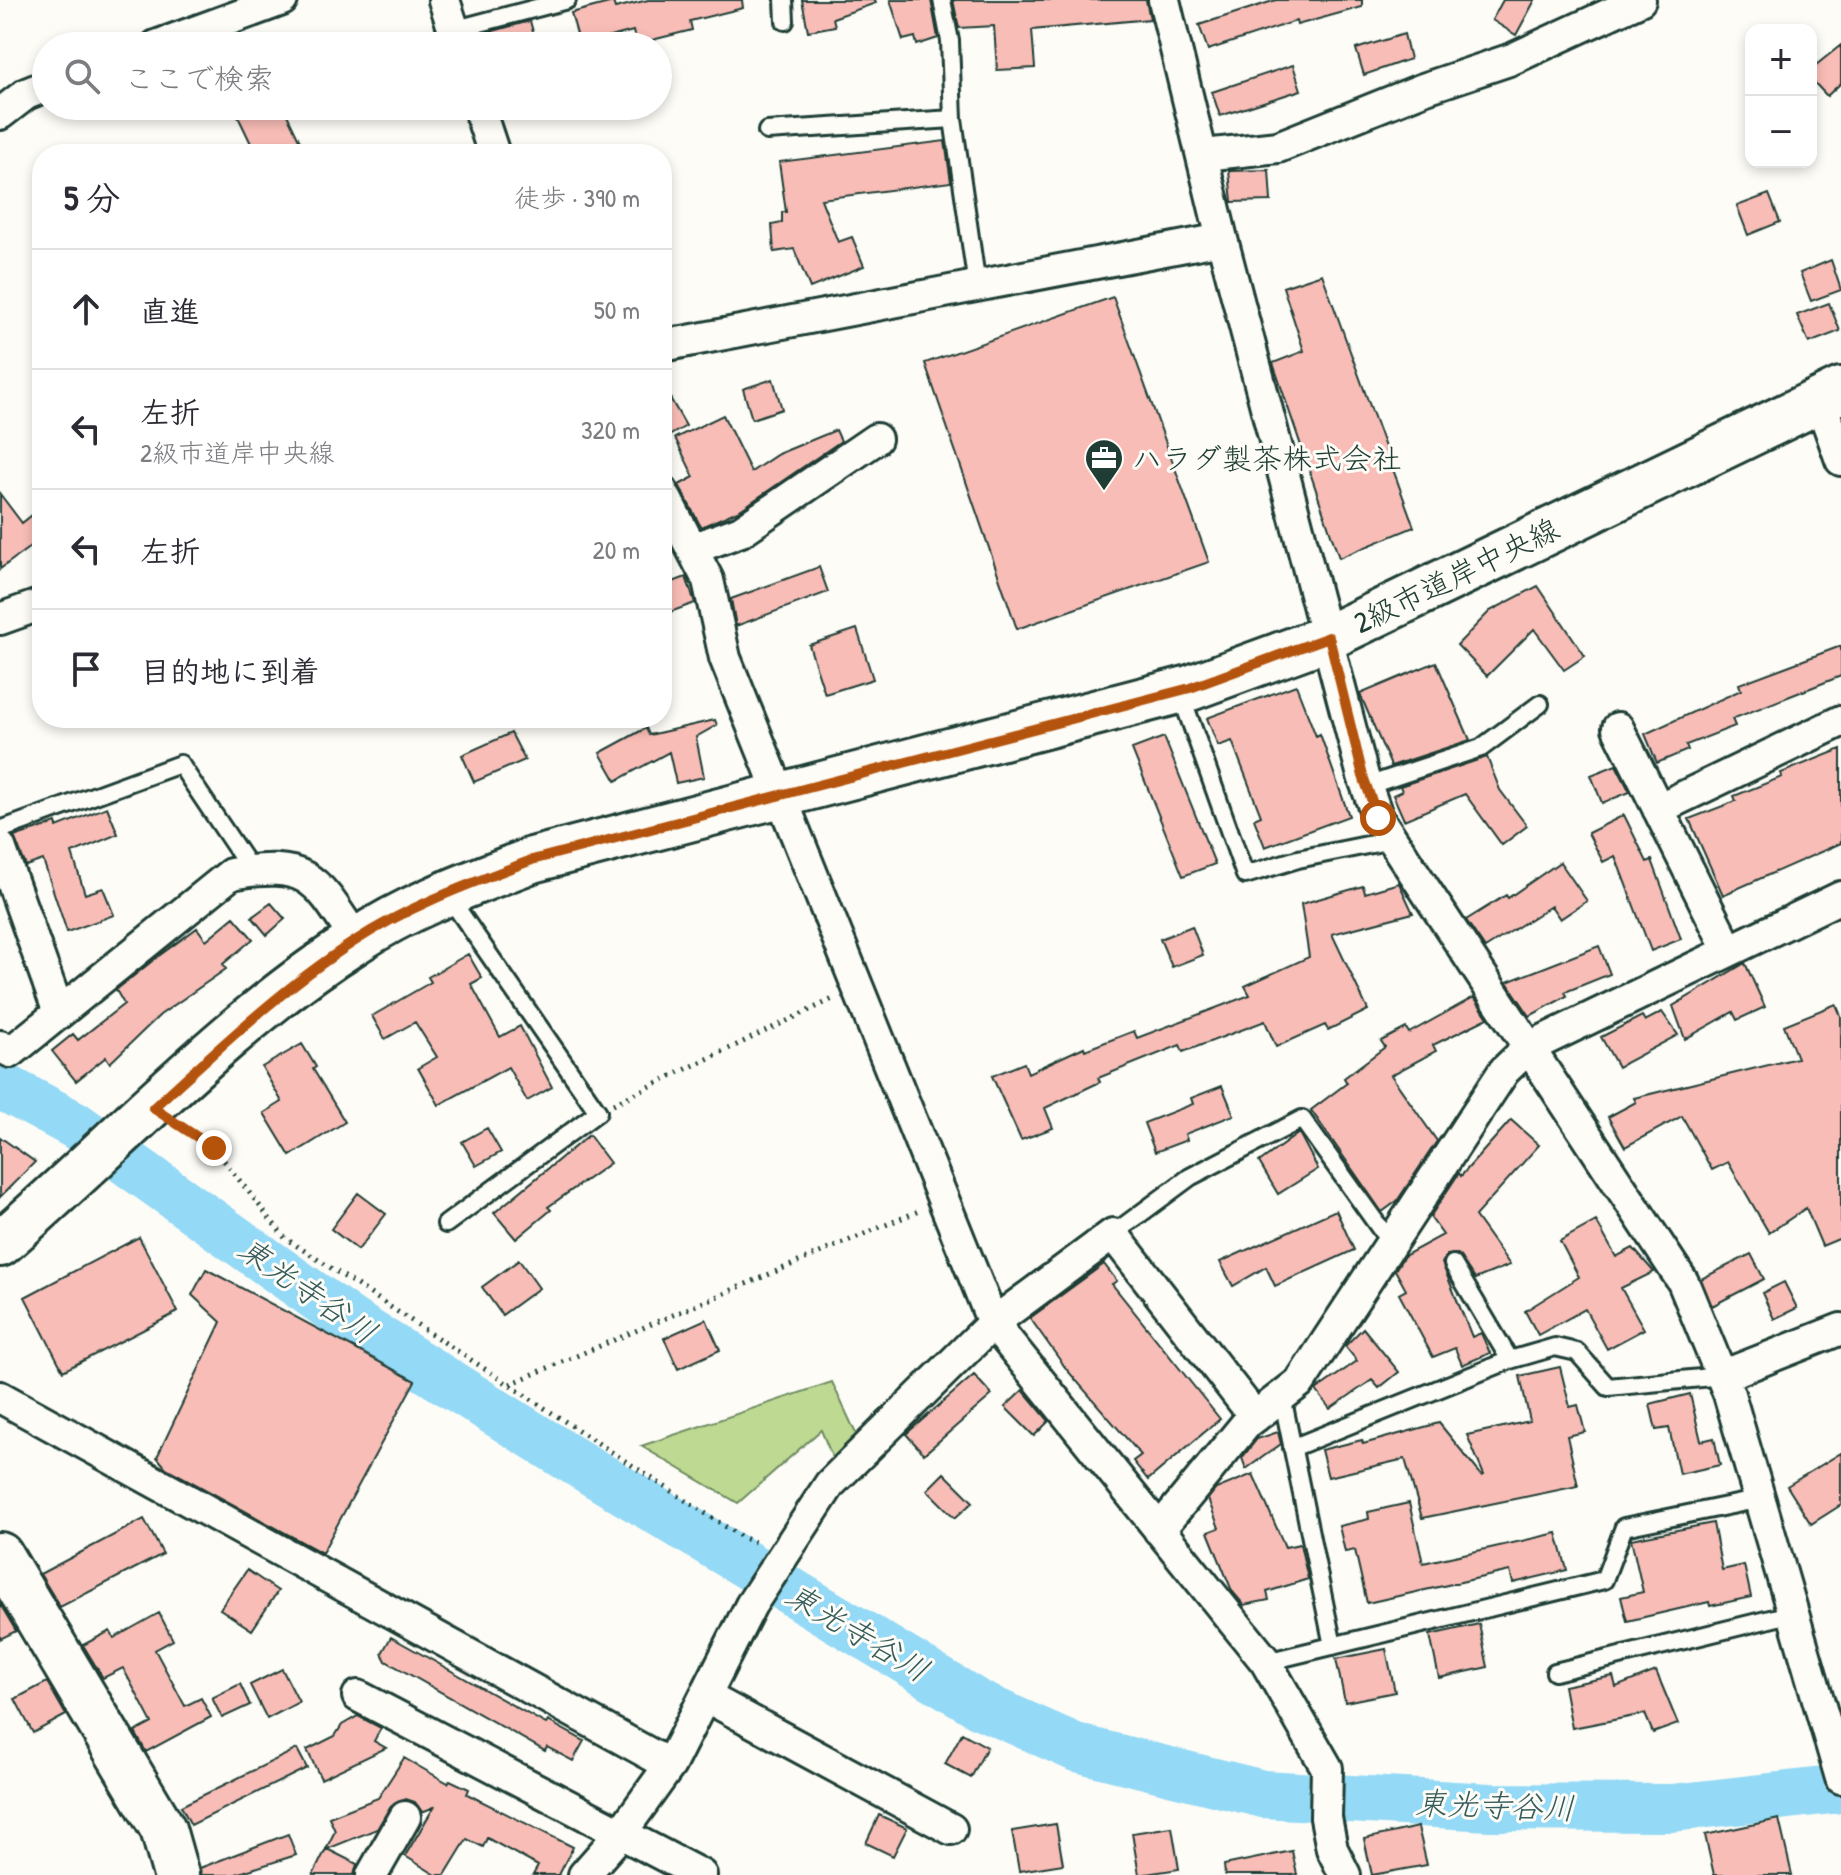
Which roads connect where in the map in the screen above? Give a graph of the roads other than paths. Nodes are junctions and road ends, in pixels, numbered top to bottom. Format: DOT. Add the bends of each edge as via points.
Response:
graph roads {
  1 [pos="282,0"];
  2 [pos="444,0"];
  3 [pos="567,0"];
  4 [pos="784,0"];
  5 [pos="942,0"];
  6 [pos="1164,0"];
  7 [pos="1640,0"];
  8 [pos="785,21"];
  9 [pos="194,32"];
  10 [pos="454,32"];
  11 [pos="474,32"];
  12 [pos="32,92"];
  13 [pos="0,114"];
  14 [pos="953,119"];
  15 [pos="483,120"];
  16 [pos="767,131"];
  17 [pos="491,144"];
  18 [pos="1204,155"];
  19 [pos="1222,239"];
  20 [pos="977,286"];
  21 [pos="672,344"];
  22 [pos="1830,394"];
  23 [pos="876,439"];
  24 [pos="1841,460"];
  25 [pos="672,510"];
  26 [pos="692,549"];
  27 [pos="32,608"];
  28 [pos="0,619"];
  29 [pos="1329,637"];
  30 [pos="1179,691"];
  31 [pos="1540,704"];
  32 [pos="1841,721"];
  33 [pos="1618,728"];
  34 [pos="1367,786"];
  35 [pos="782,797"];
  36 [pos="1658,809"];
  37 [pos="0,830"];
  38 [pos="1392,840"];
  39 [pos="0,847"];
  40 [pos="251,870"];
  41 [pos="446,892"];
  42 [pos="1841,897"];
  43 [pos="356,940"];
  44 [pos="1729,951"];
  45 [pos="59,1013"];
  46 [pos="0,1046"];
  47 [pos="1528,1048"];
  48 [pos="446,1224"];
  49 [pos="1113,1234"];
  50 [pos="0,1244"];
  51 [pos="1392,1245"];
  52 [pos="1453,1264"];
  53 [pos="993,1323"];
  54 [pos="1841,1329"];
  55 [pos="1510,1360"];
  56 [pos="1722,1376"];
  57 [pos="1282,1396"];
  58 [pos="0,1397"];
  59 [pos="1255,1417"];
  60 [pos="1292,1448"];
  61 [pos="1761,1499"];
  62 [pos="1159,1530"];
  63 [pos="0,1555"];
  64 [pos="1794,1613"];
  65 [pos="1333,1646"];
  66 [pos="1266,1662"];
  67 [pos="1555,1672"];
  68 [pos="358,1696"];
  69 [pos="705,1696"];
  70 [pos="670,1765"];
  71 [pos="1838,1766"];
  72 [pos="405,1817"];
  73 [pos="951,1829"];
  74 [pos="621,1833"];
  75 [pos="176,1875"];
  76 [pos="372,1875"];
  77 [pos="584,1875"];
  78 [pos="701,1875"];
  79 [pos="1345,1875"];
  1 -- 9 [label="street"];
  2 -- 10 [label="street"];
  3 -- 11 [label="lane"];
  4 -- 8 [label="lane"];
  5 -- 14 [label="lane" via="950,41"];
  6 -- 18 [label="street"];
  7 -- 18 [label="street" via="1512,59 1278,147"];
  12 -- 13 [label="street"];
  14 -- 16 [label="lane"];
  14 -- 20 [label="lane"];
  15 -- 17 [label="street"];
  18 -- 19 [label="street"];
  19 -- 20 [label="street"];
  19 -- 29 [label="street"];
  20 -- 21 [label="street"];
  22 -- 24 [label="street"];
  22 -- 29 [label="street, 2級市道岸中央線"];
  23 -- 26 [label="street" via="741,531"];
  25 -- 26 [label="street"];
  26 -- 35 [label="street" via="708,580 725,658"];
  27 -- 28 [label="street"];
  29 -- 30 [label="street, 2級市道岸中央線"];
  29 -- 34 [label="street"];
  30 -- 35 [label="street, 2級市道岸中央線"];
  30 -- 38 [label="lane" via="1245,875"];
  31 -- 34 [label="lane" via="1481,748"];
  32 -- 36 [label="street"];
  33 -- 36 [label="street"];
  34 -- 38 [label="street"];
  35 -- 41 [label="street, 2級市道岸中央線" via="532,860"];
  35 -- 53 [label="street"];
  36 -- 44 [label="street"];
  37 -- 40 [label="lane" via="180,764"];
  38 -- 47 [label="street"];
  39 -- 45 [label="street"];
  40 -- 43 [label="street" via="297,872 321,887"];
  40 -- 45 [label="street" via="231,874"];
  41 -- 43 [label="street, 2級市道岸中央線"];
  41 -- 48 [label="lane" via="598,1112"];
  42 -- 44 [label="street"];
  43 -- 50 [label="street, 2級市道岸中央線" via="270,1002"];
  44 -- 47 [label="street"];
  45 -- 46 [label="street" via="11,1052"];
  47 -- 51 [label="street" via="1504,1071"];
  47 -- 56 [label="street" via="1683,1282"];
  49 -- 51 [label="lane" via="1190,1177 1302,1119"];
  49 -- 53 [label="street"];
  49 -- 59 [label="street"];
  51 -- 57 [label="street" via="1300,1382"];
  52 -- 55 [label="lane"];
  53 -- 62 [label="street"];
  53 -- 69 [label="street" via="830,1484 751,1605"];
  54 -- 56 [label="street"];
  55 -- 56 [label="lane" via="1555,1347 1577,1352 1608,1387"];
  55 -- 60 [label="lane"];
  56 -- 61 [label="street"];
  57 -- 59 [label="street"];
  57 -- 60 [label="lane"];
  58 -- 70 [label="street"];
  59 -- 62 [label="street"];
  60 -- 65 [label="lane"];
  61 -- 64 [label="street"];
  61 -- 65 [label="lane" via="1624,1527 1604,1580"];
  62 -- 66 [label="street"];
  63 -- 75 [label="street" via="163,1829"];
  64 -- 67 [label="lane"];
  64 -- 71 [label="street"];
  65 -- 66 [label="lane"];
  66 -- 79 [label="street" via="1327,1768 1326,1818 1332,1849"];
  68 -- 74 [label="street"];
  69 -- 70 [label="street"];
  69 -- 73 [label="street"];
  70 -- 74 [label="street"];
  72 -- 76 [label="street"];
  74 -- 77 [label="street"];
  74 -- 78 [label="street"];
}
